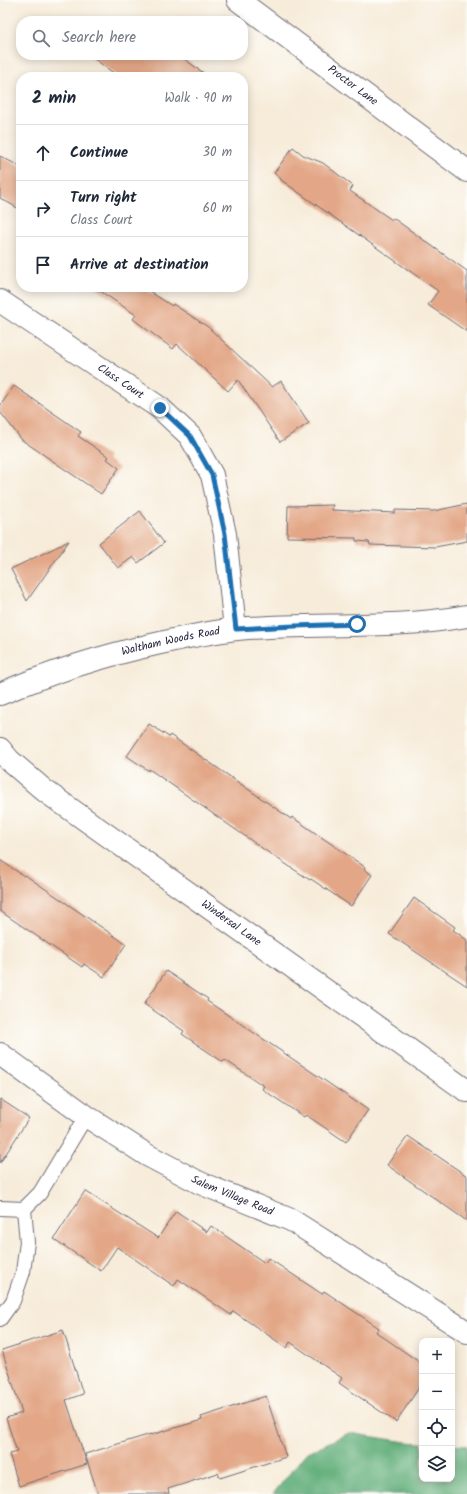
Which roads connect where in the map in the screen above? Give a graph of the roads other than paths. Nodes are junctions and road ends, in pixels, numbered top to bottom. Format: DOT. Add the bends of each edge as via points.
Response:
graph roads {
  1 [pos="238,0"];
  2 [pos="467,171"];
  3 [pos="0,301"];
  4 [pos="467,616"];
  5 [pos="236,629"];
  6 [pos="0,694"];
  7 [pos="0,749"];
  8 [pos="0,1054"];
  9 [pos="467,1091"];
  10 [pos="86,1116"];
  11 [pos="0,1208"];
  12 [pos="24,1209"];
  13 [pos="0,1318"];
  14 [pos="467,1332"];
  1 -- 2 [label="street, Proctor Lane"];
  3 -- 5 [label="street, Class Court" via="160,408 190,436 212,475 225,534"];
  4 -- 5 [label="street, Waltham Woods Road" via="414,622"];
  5 -- 6 [label="street, Waltham Woods Road" via="186,637 78,664"];
  7 -- 9 [label="street, Windersal Lane" via="45,791"];
  8 -- 10 [label="street, Salem Village Road"];
  10 -- 12 [label="lane" via="40,1193"];
  10 -- 14 [label="street, Salem Village Road" via="147,1155 200,1183 291,1220"];
  11 -- 12 [label="lane"];
  12 -- 13 [label="lane" via="27,1242 23,1272 13,1301"];
}
